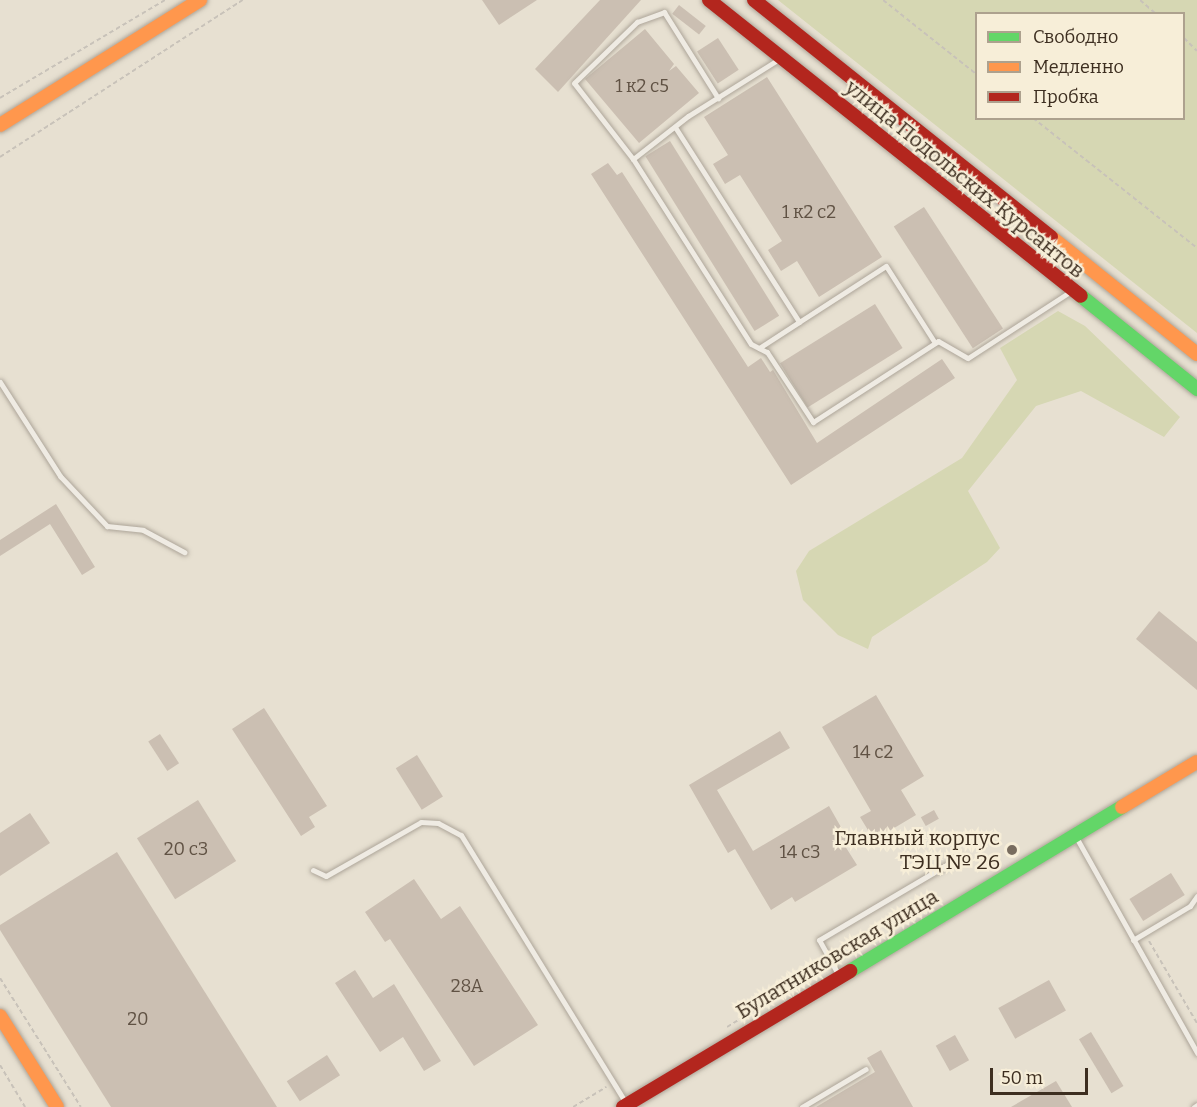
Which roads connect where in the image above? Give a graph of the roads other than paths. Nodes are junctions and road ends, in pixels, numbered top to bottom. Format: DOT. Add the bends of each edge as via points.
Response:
graph roads {
  1 [pos="200,0"];
  2 [pos="709,0"];
  3 [pos="754,0"];
  4 [pos="780,58"];
  5 [pos="718,98"];
  6 [pos="0,125"];
  7 [pos="675,127"];
  8 [pos="633,159"];
  9 [pos="1072,291"];
  10 [pos="800,322"];
  11 [pos="935,343"];
  12 [pos="759,348"];
  13 [pos="1197,354"];
  14 [pos="0,382"];
  15 [pos="1197,389"];
  16 [pos="184,552"];
  17 [pos="1197,762"];
  18 [pos="1075,835"];
  19 [pos="960,857"];
  20 [pos="314,870"];
  21 [pos="1197,896"];
  22 [pos="1133,940"];
  23 [pos="840,976"];
  24 [pos="0,1016"];
  25 [pos="1197,1053"];
  26 [pos="866,1069"];
  27 [pos="625,1106"];
  28 [pos="57,1107"];
  29 [pos="802,1107"];
  1 -- 6 [label="main road"];
  2 -- 4 [label="main road, улица Подольских Курсантов"];
  3 -- 13 [label="main road, улица Подольских Курсантов"];
  4 -- 5 [label="lane"];
  4 -- 9 [label="main road, улица Подольских Курсантов"];
  5 -- 7 [label="lane"];
  5 -- 8 [label="lane" via="664,12 637,22 574,83"];
  7 -- 8 [label="lane"];
  7 -- 10 [label="lane"];
  8 -- 12 [label="lane" via="751,344"];
  9 -- 11 [label="lane" via="968,358"];
  9 -- 15 [label="main road, улица Подольских Курсантов"];
  10 -- 11 [label="lane" via="886,266"];
  10 -- 12 [label="lane"];
  11 -- 12 [label="lane" via="813,422 768,352"];
  14 -- 16 [label="lane" via="60,476 107,526 143,530"];
  17 -- 18 [label="main road, Булатниковская улица"];
  18 -- 22 [label="lane"];
  18 -- 23 [label="main road, Булатниковская улица"];
  19 -- 23 [label="lane" via="819,940"];
  20 -- 27 [label="lane" via="326,876 421,822 438,822 461,835 614,1082"];
  21 -- 22 [label="lane" via="1190,906"];
  22 -- 25 [label="lane"];
  23 -- 27 [label="main road, Булатниковская улица"];
  24 -- 28 [label="main road"];
  26 -- 29 [label="lane"];
}
